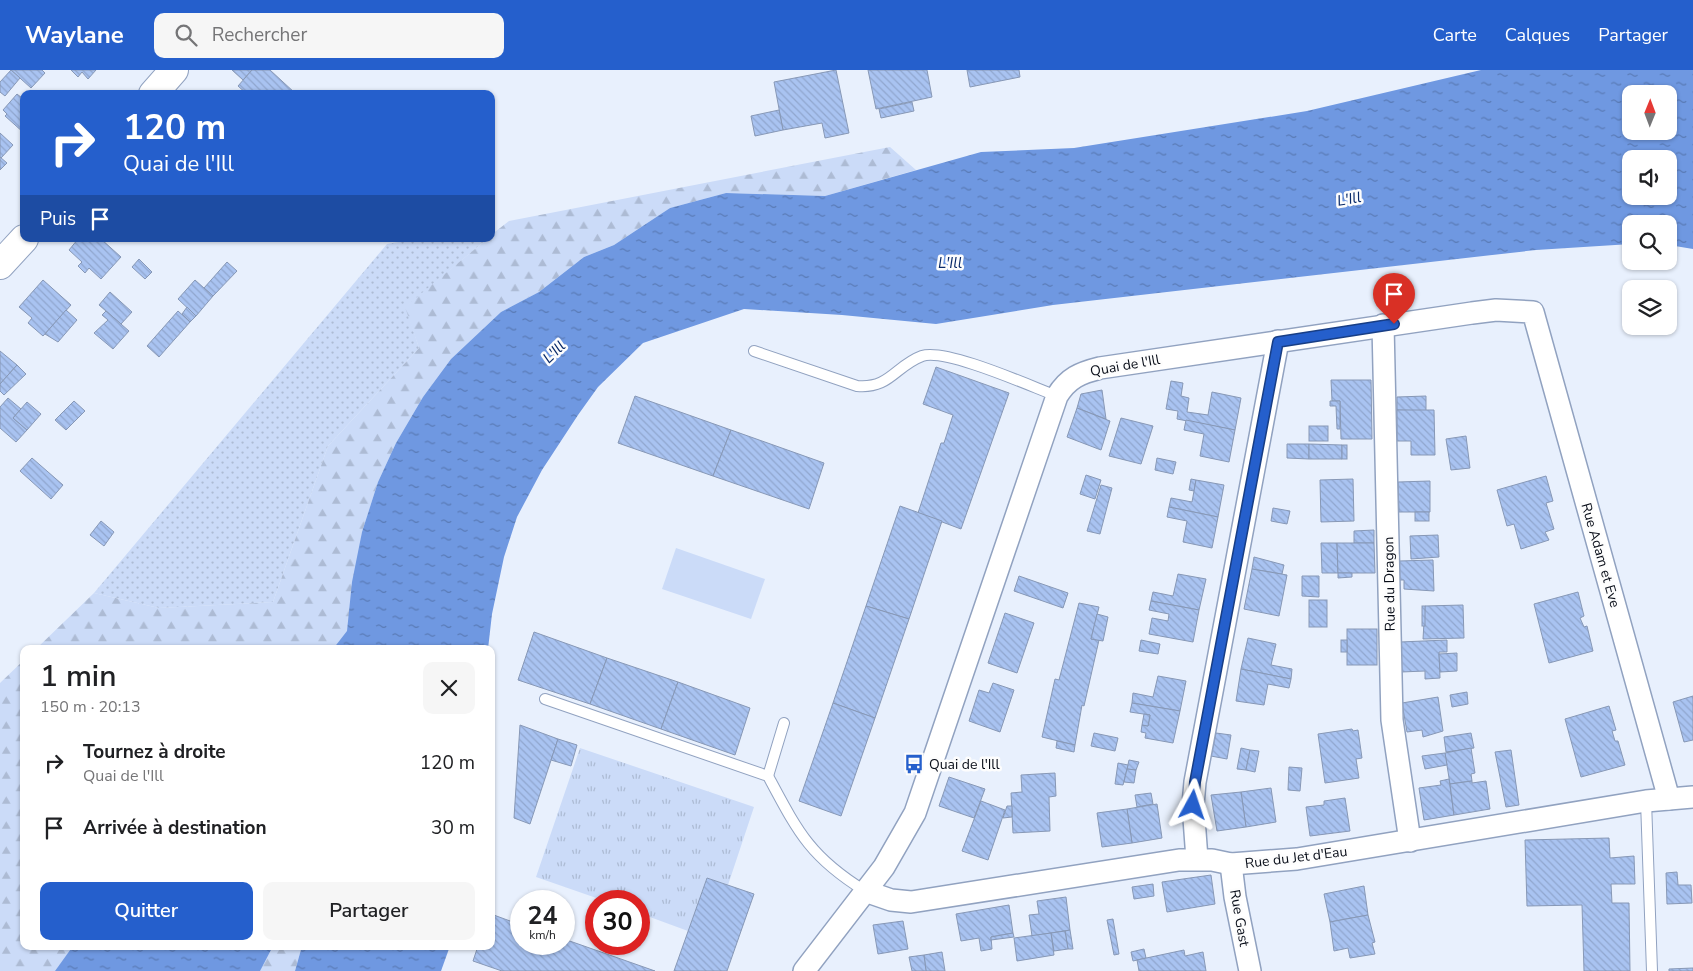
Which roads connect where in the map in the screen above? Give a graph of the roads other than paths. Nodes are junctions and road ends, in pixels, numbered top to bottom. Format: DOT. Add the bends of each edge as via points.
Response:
graph roads {
  1 [pos="174,70"];
  2 [pos="156,90"];
  3 [pos="21,242"];
  4 [pos="0,265"];
  5 [pos="1533,312"];
  6 [pos="1383,325"];
  7 [pos="1278,342"];
  8 [pos="754,351"];
  9 [pos="1057,396"];
  10 [pos="545,699"];
  11 [pos="784,723"];
  12 [pos="768,776"];
  13 [pos="1693,796"];
  14 [pos="1669,799"];
  15 [pos="1646,802"];
  16 [pos="1410,840"];
  17 [pos="1197,859"];
  18 [pos="1231,864"];
  19 [pos="865,891"];
  20 [pos="804,971"];
  21 [pos="1250,971"];
  22 [pos="1652,971"];
  1 -- 2 [label="street"];
  3 -- 4 [label="street"];
  5 -- 6 [label="street, Quai de l'Ill" via="1496,310"];
  5 -- 14 [label="street, Rue Adam et Eve"];
  6 -- 7 [label="street, Quai de l'Ill"];
  6 -- 16 [label="street, Rue du Dragon" via="1392,720"];
  7 -- 9 [label="street, Quai de l'Ill" via="1085,372 1068,381"];
  7 -- 17 [label="street" via="1195,782 1193,805"];
  8 -- 9 [label="lane" via="867,387 884,382 922,356 946,356"];
  9 -- 19 [label="street, Quai de l'Ill" via="915,813 884,867"];
  10 -- 12 [label="lane"];
  11 -- 12 [label="lane"];
  12 -- 19 [label="lane" via="797,832 816,855 838,875"];
  13 -- 14 [label="street, Rue du Jet d'Eau"];
  14 -- 15 [label="street, Rue du Jet d'Eau"];
  15 -- 16 [label="street, Rue du Jet d'Eau"];
  15 -- 22 [label="lane"];
  16 -- 18 [label="street, Rue du Jet d'Eau" via="1297,859"];
  17 -- 18 [label="street, Rue du Jet d'Eau"];
  17 -- 19 [label="street, Rue du Jet d'Eau" via="911,902 890,900"];
  18 -- 21 [label="street, Rue Gast"];
  19 -- 20 [label="street, Quai de l'Ill"];
}
